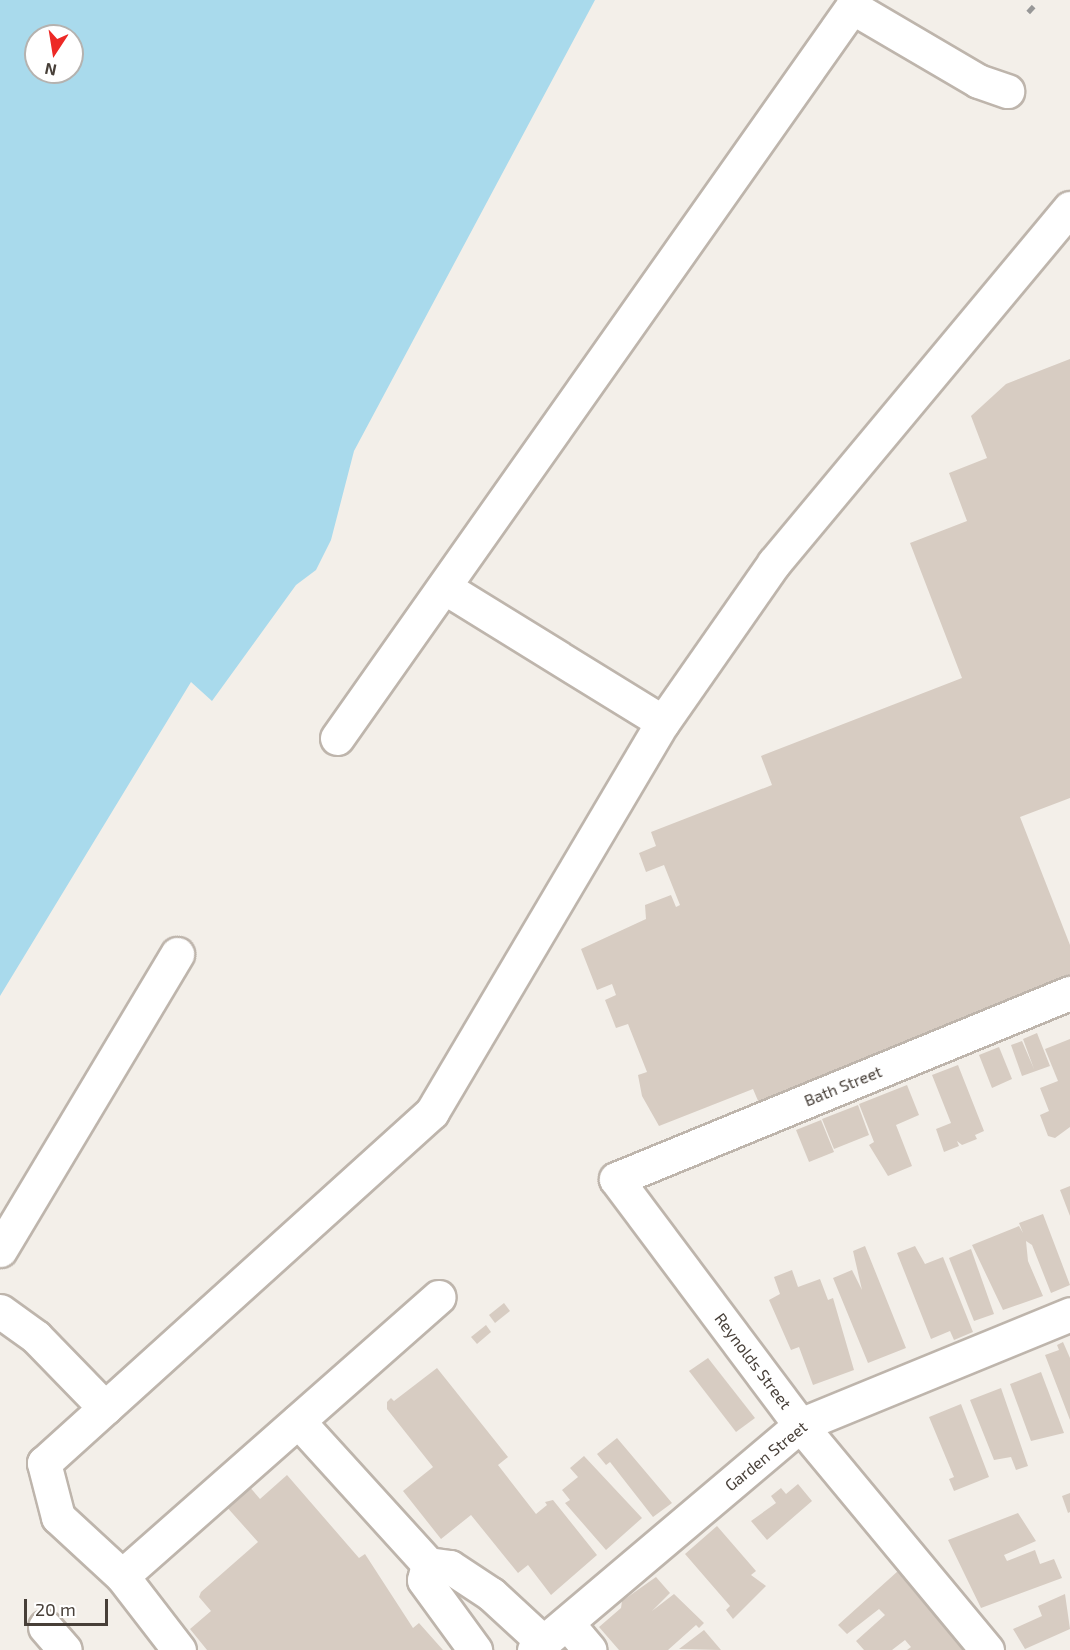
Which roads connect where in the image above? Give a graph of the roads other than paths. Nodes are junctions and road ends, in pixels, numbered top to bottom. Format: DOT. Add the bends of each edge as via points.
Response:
graph roads {
  1 [pos="1006,91"];
  2 [pos="1070,208"];
  3 [pos="444,587"];
  4 [pos="663,722"];
  5 [pos="337,738"];
  6 [pos="177,954"];
  7 [pos="1070,993"];
  8 [pos="616,1179"];
  9 [pos="0,1250"];
  10 [pos="438,1297"];
  11 [pos="0,1311"];
  12 [pos="1070,1314"];
  13 [pos="105,1408"];
  14 [pos="298,1421"];
  15 [pos="800,1425"];
  16 [pos="428,1564"];
  17 [pos="122,1576"];
  18 [pos="548,1638"];
  19 [pos="179,1650"];
  20 [pos="475,1650"];
  21 [pos="590,1650"];
  22 [pos="987,1650"];
  1 -- 3 [label="street" via="978,81 852,7"];
  2 -- 4 [label="street" via="774,563"];
  3 -- 4 [label="street"];
  3 -- 5 [label="street"];
  4 -- 13 [label="street" via="432,1112"];
  6 -- 9 [label="street"];
  7 -- 8 [label="street, Bath Street"];
  8 -- 15 [label="street, Reynolds Street"];
  10 -- 14 [label="street"];
  11 -- 13 [label="street" via="36,1337"];
  12 -- 15 [label="street, Garden Street"];
  13 -- 17 [label="street" via="44,1463 58,1517"];
  14 -- 16 [label="street"];
  14 -- 17 [label="street"];
  15 -- 18 [label="street, Garden Street"];
  15 -- 22 [label="street, Reynolds Street"];
  16 -- 18 [label="street" via="450,1567"];
  16 -- 20 [label="street" via="424,1580"];
  17 -- 19 [label="street"];
  18 -- 21 [label="street"];
}
